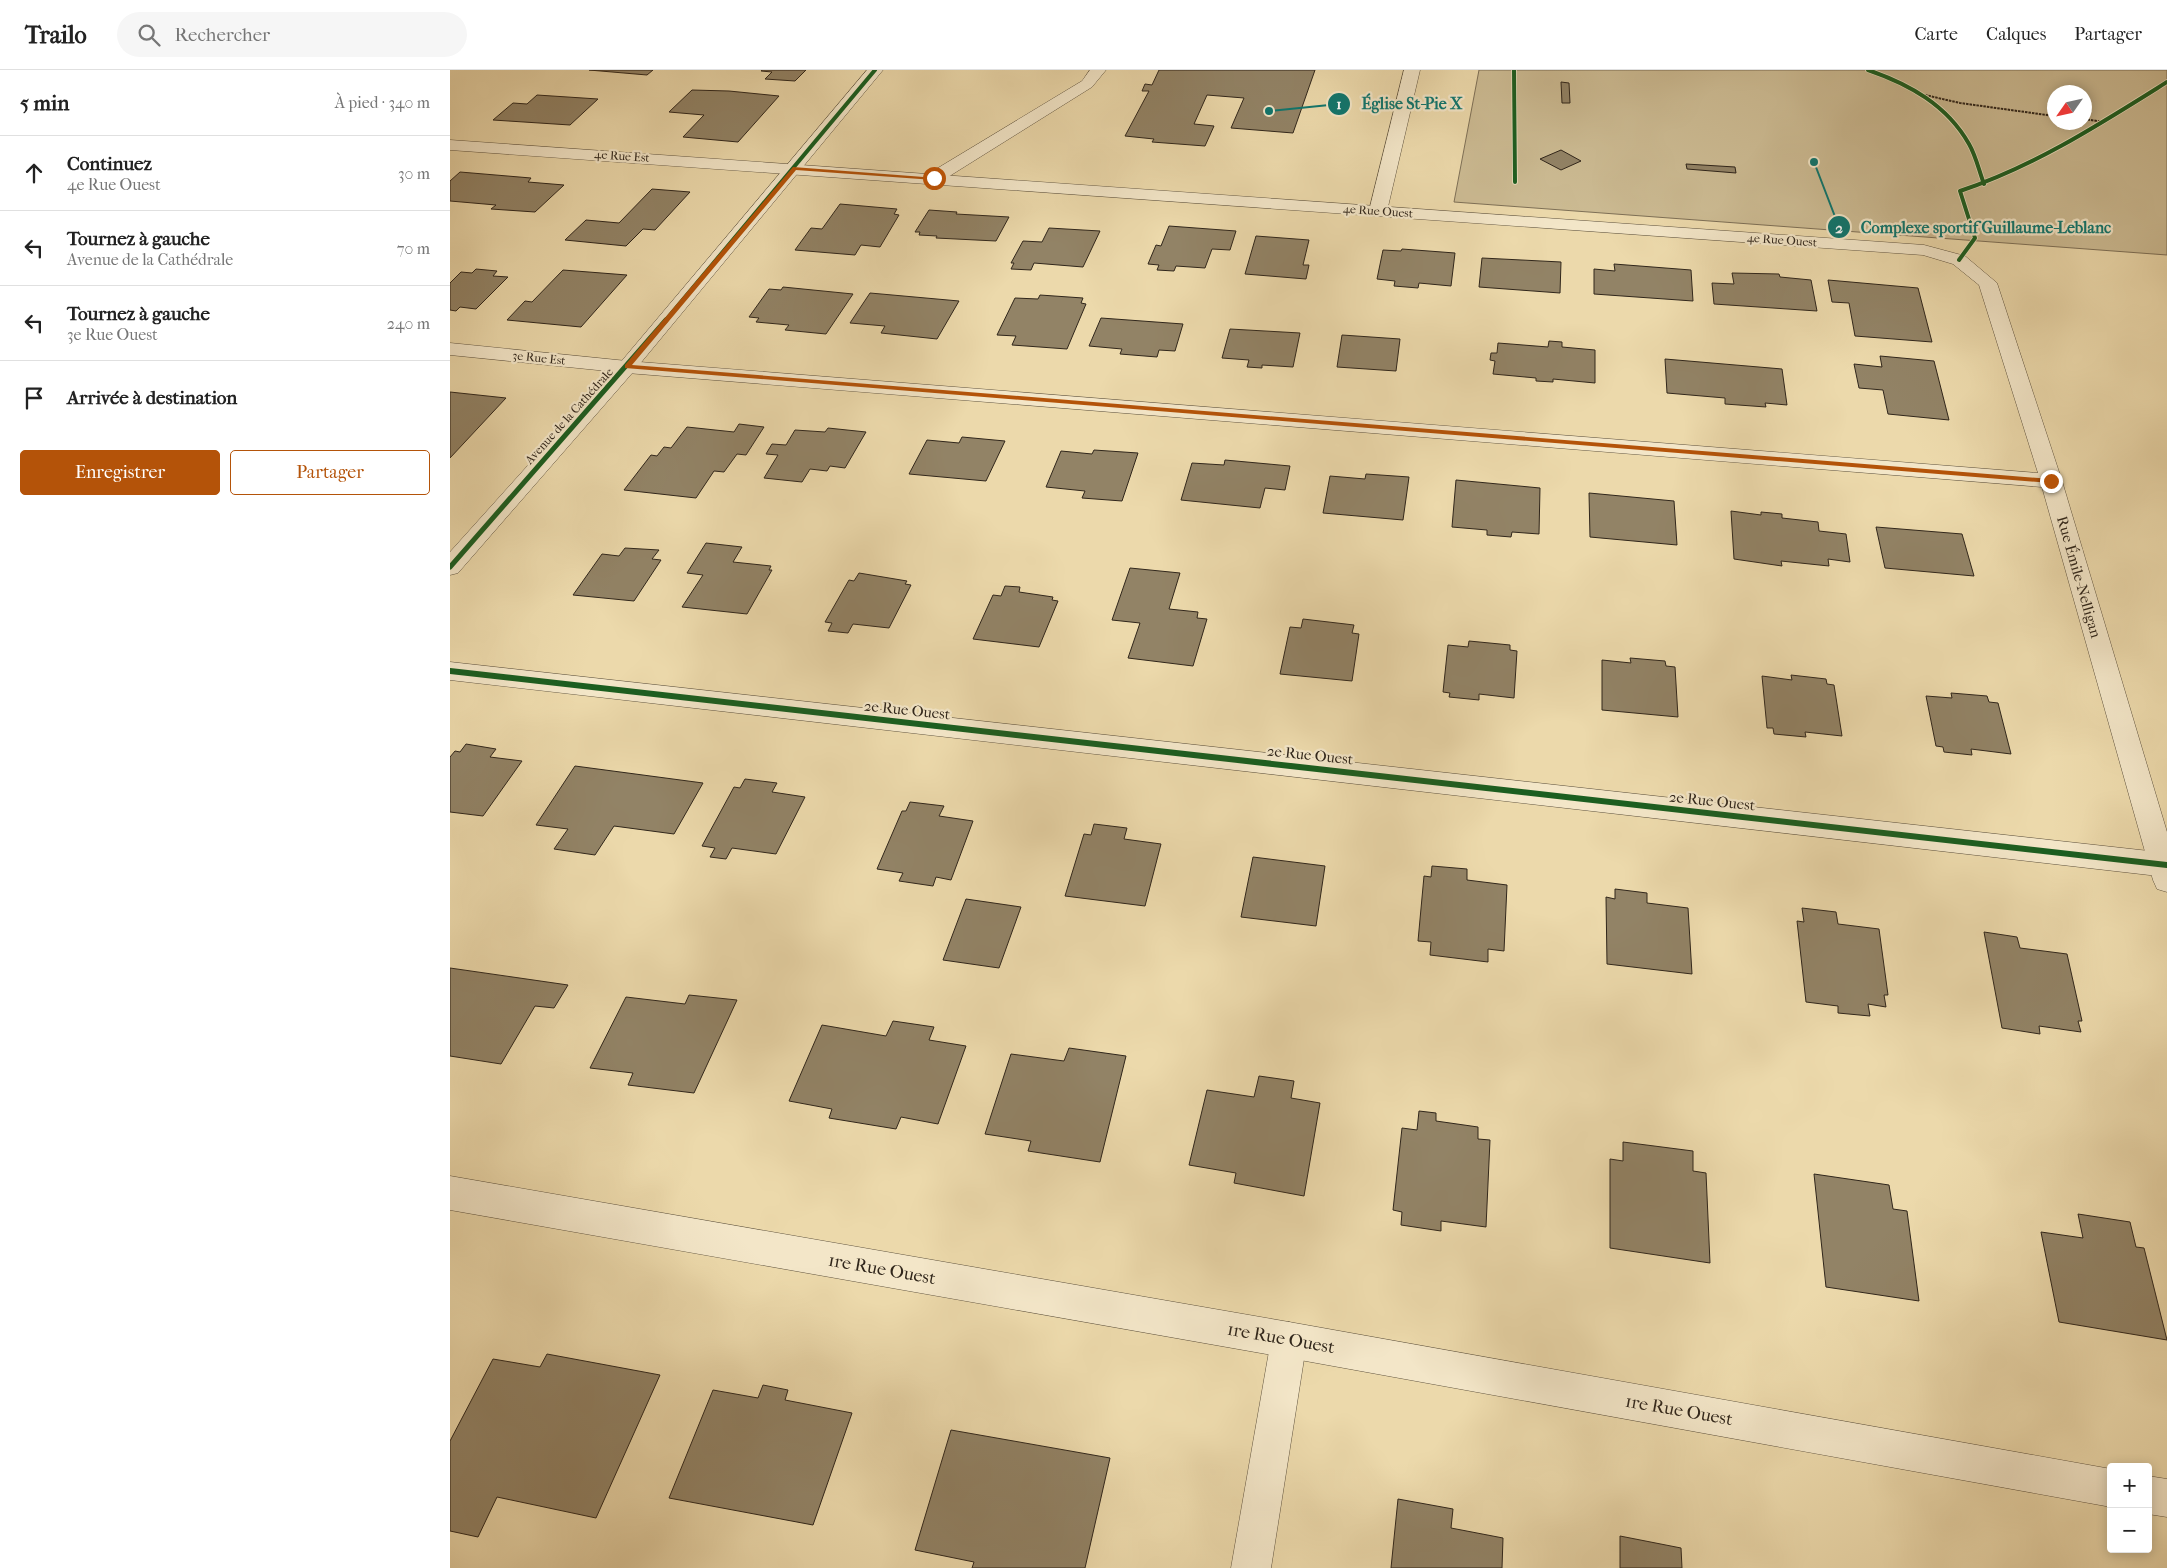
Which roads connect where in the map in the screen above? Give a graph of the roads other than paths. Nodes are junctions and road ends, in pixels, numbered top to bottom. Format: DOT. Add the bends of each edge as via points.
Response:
graph roads {
  1 [pos="875,70"];
  2 [pos="1098,70"];
  3 [pos="1412,70"];
  4 [pos="450,144"];
  5 [pos="795,168"];
  6 [pos="934,178"];
  7 [pos="1378,211"];
  8 [pos="1959,260"];
  9 [pos="450,349"];
  10 [pos="627,367"];
  11 [pos="2051,481"];
  12 [pos="450,567"];
  13 [pos="450,671"];
  14 [pos="2165,870"];
  15 [pos="450,1193"];
  16 [pos="1289,1340"];
  17 [pos="2107,1487"];
  18 [pos="2152,1495"];
  19 [pos="2167,1498"];
  20 [pos="1251,1568"];
  1 -- 5 [label="street, Avenue de la Cathédrale"];
  2 -- 6 [label="street" via="1088,84"];
  3 -- 7 [label="street"];
  4 -- 5 [label="street, 4e Rue Est"];
  5 -- 6 [label="street, 4e Rue Ouest"];
  5 -- 10 [label="street, Avenue de la Cathédrale"];
  6 -- 7 [label="street, 4e Rue Ouest"];
  7 -- 8 [label="street, 4e Rue Ouest" via="1924,250"];
  8 -- 11 [label="street, Rue Émile-Nelligan" via="1988,283"];
  9 -- 10 [label="street, 3e Rue Est"];
  10 -- 11 [label="street, 3e Rue Est"];
  10 -- 12 [label="street, Avenue de la Cathédrale"];
  11 -- 14 [label="street, Rue Émile-Nelligan"];
  13 -- 14 [label="street, 2e Rue Ouest"];
  15 -- 16 [label="street, 1re Rue Ouest"];
  16 -- 17 [label="street, 1re Rue Ouest"];
  16 -- 20 [label="street"];
  18 -- 19 [label="street"];
}
